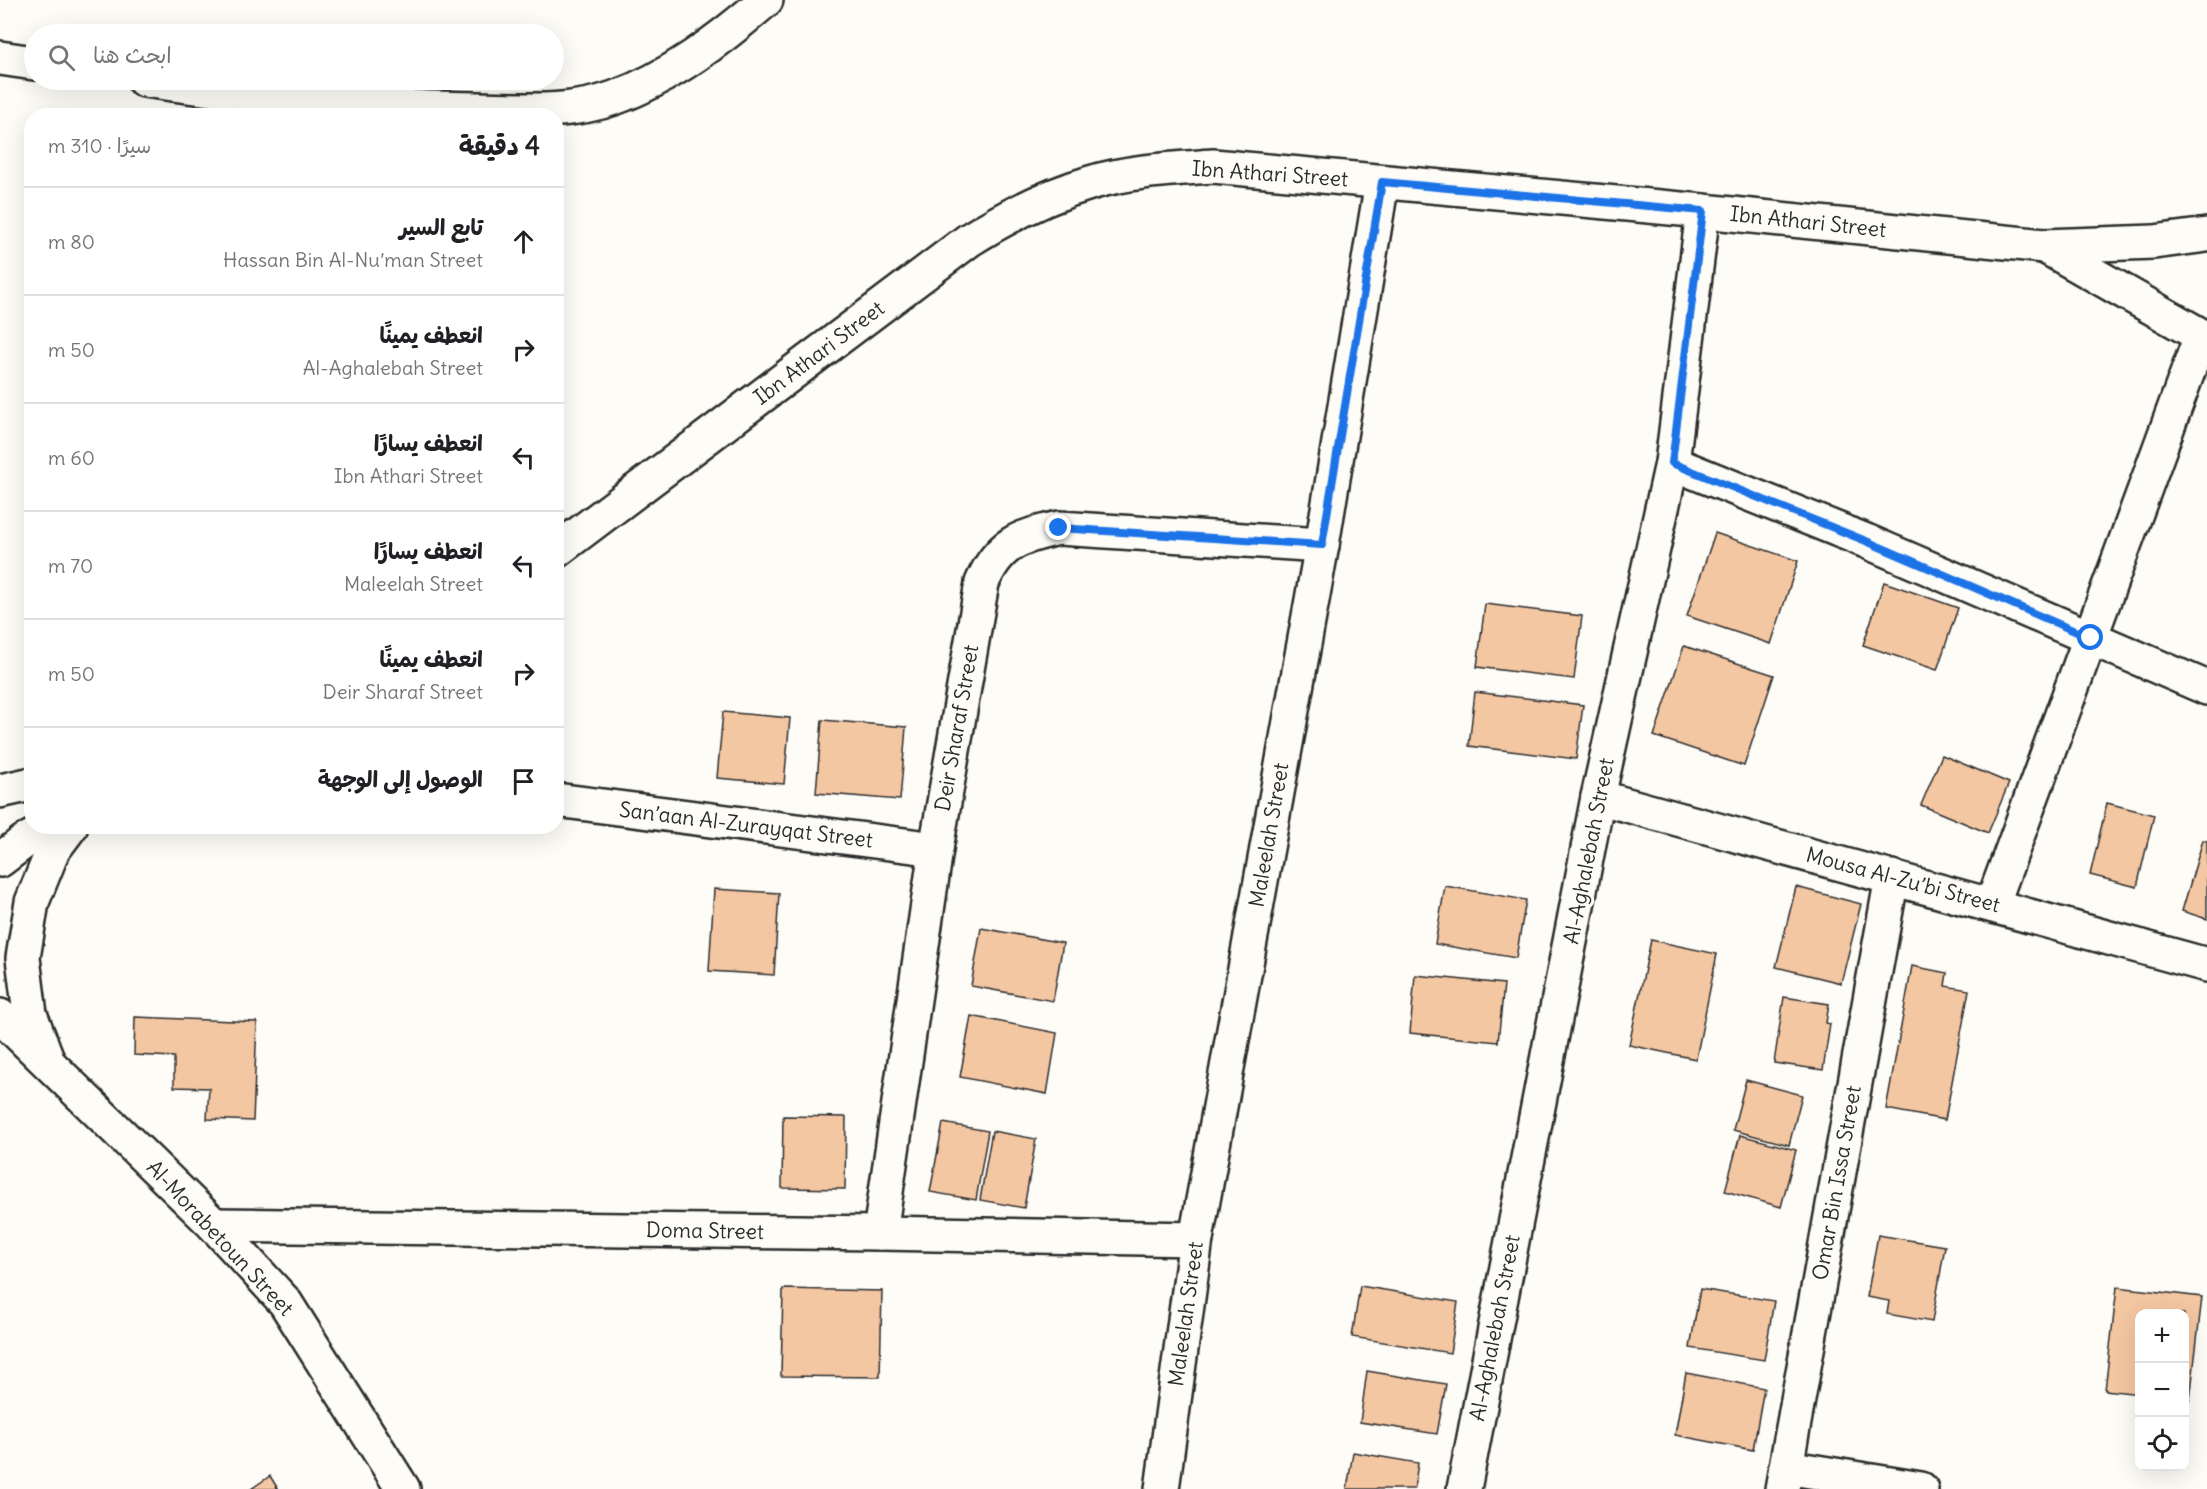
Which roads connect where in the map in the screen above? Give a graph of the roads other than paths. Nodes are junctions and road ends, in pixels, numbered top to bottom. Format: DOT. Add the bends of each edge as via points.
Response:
graph roads {
  1 [pos="766,0"];
  2 [pos="0,58"];
  3 [pos="24,62"];
  4 [pos="225,90"];
  5 [pos="417,108"];
  6 [pos="564,109"];
  7 [pos="1382,182"];
  8 [pos="1703,211"];
  9 [pos="2207,235"];
  10 [pos="2044,246"];
  11 [pos="2204,338"];
  12 [pos="1672,463"];
  13 [pos="564,545"];
  14 [pos="1322,545"];
  15 [pos="2091,638"];
  16 [pos="2207,688"];
  17 [pos="0,778"];
  18 [pos="24,782"];
  19 [pos="24,785"];
  20 [pos="0,791"];
  21 [pos="1598,797"];
  22 [pos="564,801"];
  23 [pos="38,834"];
  24 [pos="65,834"];
  25 [pos="936,849"];
  26 [pos="0,860"];
  27 [pos="1892,877"];
  28 [pos="1992,905"];
  29 [pos="2207,965"];
  30 [pos="0,1016"];
  31 [pos="50,1066"];
  32 [pos="214,1225"];
  33 [pos="880,1233"];
  34 [pos="1196,1239"];
  35 [pos="1784,1478"];
  36 [pos="403,1489"];
  37 [pos="1162,1489"];
  38 [pos="1464,1489"];
  39 [pos="1921,1489"];
  1 -- 6 [label="street" via="714,43 640,87 613,98"];
  2 -- 3 [label="street"];
  4 -- 5 [label="street"];
  7 -- 8 [label="street, Ibn Athari Street"];
  7 -- 13 [label="street, Ibn Athari Street" via="1213,166 1147,171 1091,183 1042,200 969,240"];
  7 -- 14 [label="street, Maleelah Street"];
  8 -- 10 [label="street, Ibn Athari Street"];
  8 -- 12 [label="street, Al-Aghalebah Street"];
  9 -- 10 [label="street, Ibn Athari Street" via="2154,242"];
  10 -- 11 [label="street"];
  11 -- 15 [label="street"];
  12 -- 15 [label="street"];
  12 -- 21 [label="street, Al-Aghalebah Street"];
  14 -- 25 [label="street, Deir Sharaf Street" via="1059,528 1007,545 990,564 982,583"];
  14 -- 34 [label="street, Maleelah Street"];
  15 -- 16 [label="street"];
  15 -- 28 [label="street"];
  17 -- 18 [label="street"];
  19 -- 20 [label="street"];
  21 -- 27 [label="street, Mousa Al-Zu’bi Street"];
  21 -- 38 [label="street, Al-Aghalebah Street"];
  22 -- 25 [label="street, San’aan Al-Zurayqat Street"];
  23 -- 26 [label="street"];
  24 -- 31 [label="street" via="53,850 32,902 23,958 30,1014"];
  25 -- 33 [label="street, Deir Sharaf Street"];
  27 -- 28 [label="street, Mousa Al-Zu’bi Street"];
  27 -- 35 [label="street, Omar Bin Issa Street"];
  28 -- 29 [label="street, Mousa Al-Zu’bi Street"];
  30 -- 31 [label="street, Al-Morabetoun Street"];
  31 -- 32 [label="street, Al-Morabetoun Street"];
  32 -- 33 [label="street, Doma Street"];
  32 -- 36 [label="street, Al-Morabetoun Street" via="285,1302"];
  33 -- 34 [label="street, Doma Street"];
  34 -- 37 [label="street, Maleelah Street"];
  35 -- 39 [label="street"];
}
